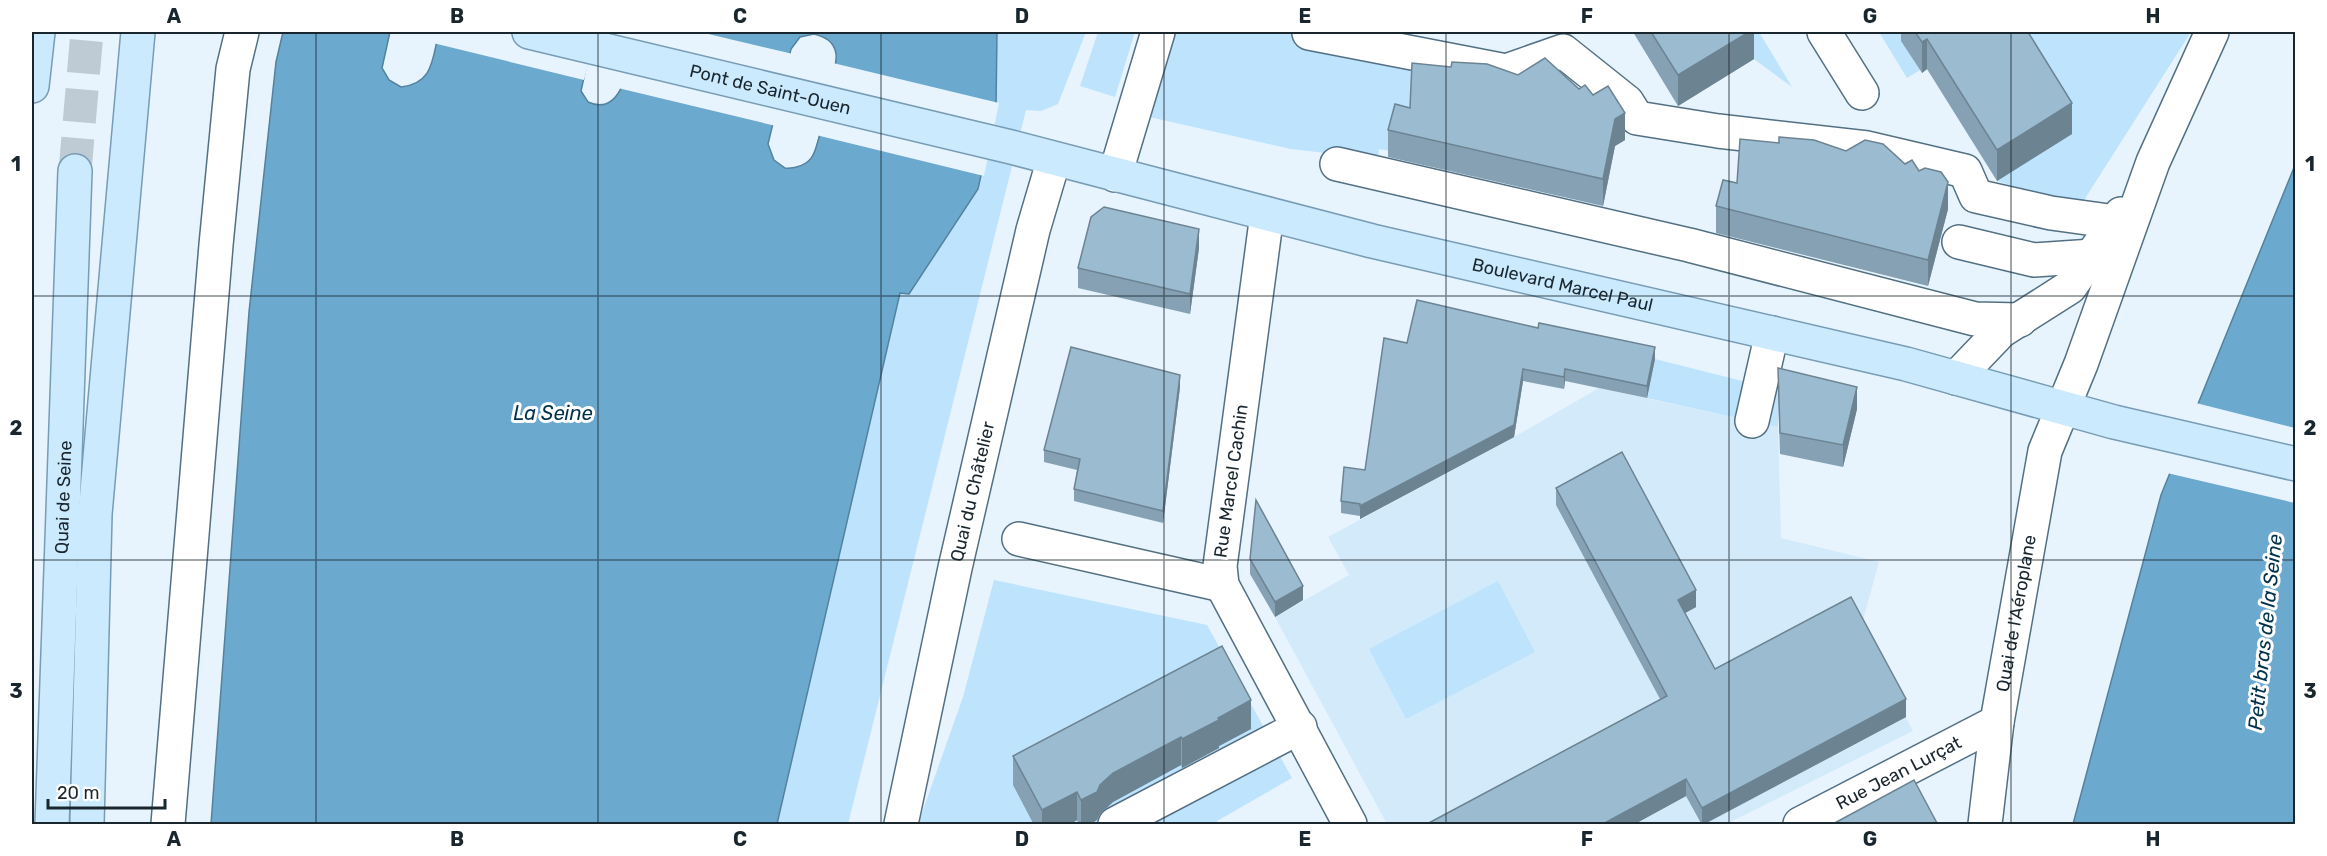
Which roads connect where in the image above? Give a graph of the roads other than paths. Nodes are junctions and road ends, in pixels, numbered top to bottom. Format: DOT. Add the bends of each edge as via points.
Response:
graph roads {
  1 [pos="38,32"];
  2 [pos="138,32"];
  3 [pos="242,32"];
  4 [pos="529,32"];
  5 [pos="1158,32"];
  6 [pos="1824,32"];
  7 [pos="2212,32"];
  8 [pos="1308,33"];
  9 [pos="32,86"];
  10 [pos="1862,93"];
  11 [pos="1011,147"];
  12 [pos="1054,159"];
  13 [pos="2153,162"];
  14 [pos="1337,164"];
  15 [pos="75,171"];
  16 [pos="1115,175"];
  17 [pos="1267,214"];
  18 [pos="2116,222"];
  19 [pos="1959,242"];
  20 [pos="2092,256"];
  21 [pos="2054,300"];
  22 [pos="2097,316"];
  23 [pos="2020,320"];
  24 [pos="1772,333"];
  25 [pos="1956,378"];
  26 [pos="2063,407"];
  27 [pos="1752,421"];
  28 [pos="2295,464"];
  29 [pos="1019,539"];
  30 [pos="1222,585"];
  31 [pos="1997,722"];
  32 [pos="1300,727"];
  33 [pos="52,825"];
  34 [pos="87,825"];
  35 [pos="168,825"];
  36 [pos="901,825"];
  37 [pos="1114,825"];
  38 [pos="1350,825"];
  39 [pos="1800,825"];
  40 [pos="1985,825"];
  1 -- 9 [label="main road"];
  2 -- 34 [label="main road" via="96,514"];
  3 -- 35 [label="street" via="233,69 216,245"];
  4 -- 11 [label="main road, Pont de Saint-Ouen"];
  5 -- 16 [label="street"];
  6 -- 10 [label="street"];
  7 -- 13 [label="street"];
  8 -- 18 [label="street" via="1506,71 1563,51 1627,102 1637,117 1718,131 1867,148 1965,171 1976,196 2051,213"];
  11 -- 12 [label="main road, Boulevard Marcel Paul"];
  12 -- 16 [label="main road, Boulevard Marcel Paul"];
  12 -- 36 [label="street, Quai du Châtelier" via="1033,230 974,486"];
  13 -- 18 [label="street"];
  13 -- 22 [label="street, Quai de l'Aéroplane"];
  14 -- 23 [label="street" via="1689,245 1975,319"];
  15 -- 33 [label="main road, Quai de Seine"];
  16 -- 17 [label="main road, Boulevard Marcel Paul"];
  17 -- 24 [label="main road, Boulevard Marcel Paul"];
  17 -- 30 [label="street, Rue Marcel Cachin" via="1220,566"];
  18 -- 20 [label="street"];
  19 -- 20 [label="street" via="2034,260"];
  20 -- 21 [label="street" via="2070,287"];
  21 -- 22 [label="street"];
  21 -- 23 [label="street"];
  22 -- 26 [label="street, Quai de l'Aéroplane"];
  23 -- 25 [label="street" via="2001,331"];
  24 -- 25 [label="main road, Boulevard Marcel Paul"];
  24 -- 27 [label="street"];
  25 -- 26 [label="main road, Boulevard Marcel Paul"];
  26 -- 28 [label="main road, Boulevard Marcel Paul"];
  26 -- 31 [label="street, Quai de l'Aéroplane" via="2045,450"];
  29 -- 30 [label="street"];
  30 -- 32 [label="street, Rue Marcel Cachin"];
  31 -- 39 [label="street, Rue Jean Lurçat"];
  31 -- 40 [label="street, Quai de l'Aéroplane"];
  32 -- 37 [label="street"];
  32 -- 38 [label="street, Rue Marcel Cachin"];
}
